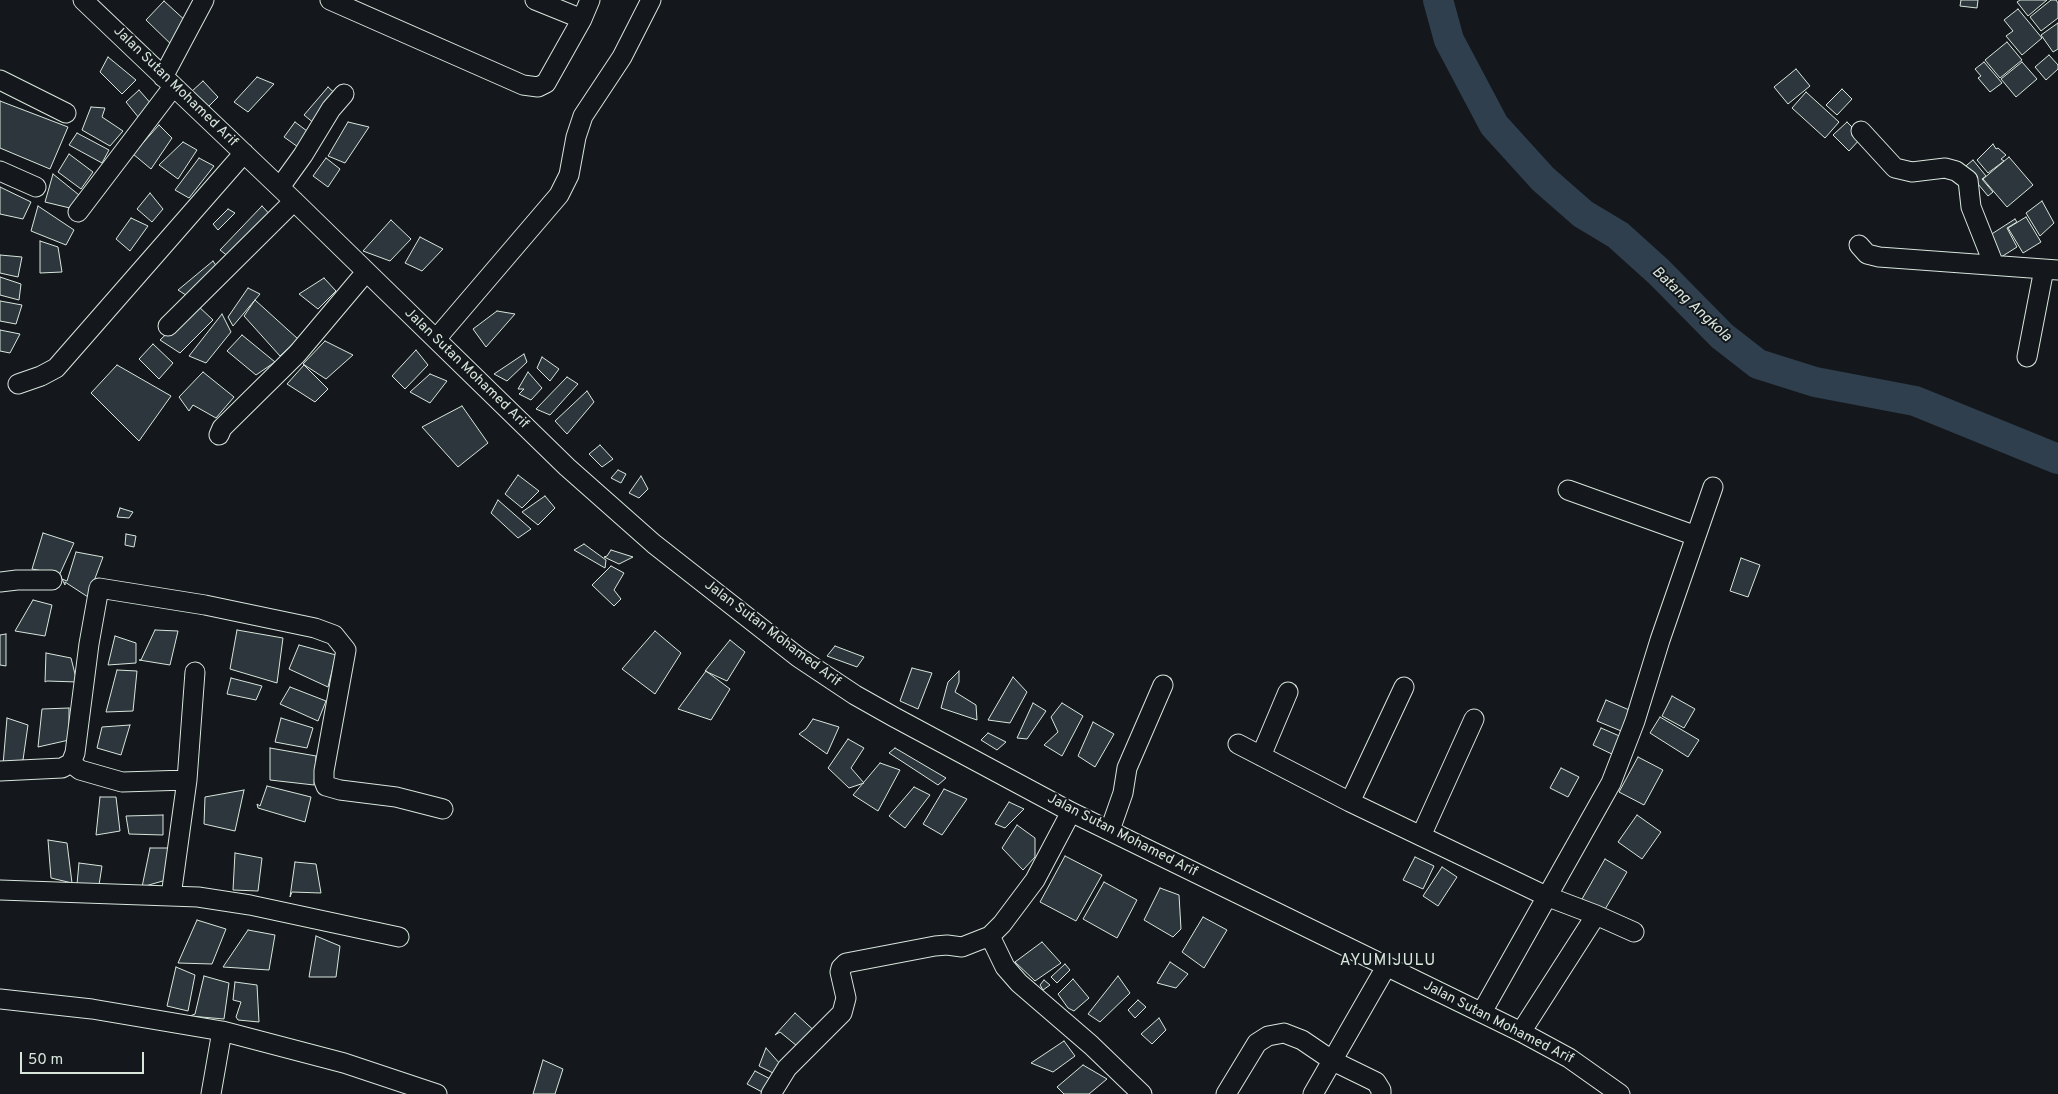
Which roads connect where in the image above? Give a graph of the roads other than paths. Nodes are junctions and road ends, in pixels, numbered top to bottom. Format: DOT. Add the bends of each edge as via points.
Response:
graph roads {
  1 [pos="83,0"];
  2 [pos="204,0"];
  3 [pos="330,0"];
  4 [pos="535,0"];
  5 [pos="590,0"];
  6 [pos="651,0"];
  7 [pos="582,19"];
  8 [pos="0,80"];
  9 [pos="168,82"];
  10 [pos="344,94"];
  11 [pos="66,113"];
  12 [pos="1861,131"];
  13 [pos="244,153"];
  14 [pos="0,171"];
  15 [pos="36,187"];
  16 [pos="280,187"];
  17 [pos="294,201"];
  18 [pos="78,212"];
  19 [pos="1859,245"];
  20 [pos="1994,265"];
  21 [pos="2051,269"];
  22 [pos="366,272"];
  23 [pos="168,326"];
  24 [pos="436,339"];
  25 [pos="2027,357"];
  26 [pos="18,384"];
  27 [pos="219,435"];
  28 [pos="1713,486"];
  29 [pos="1568,490"];
  30 [pos="1696,536"];
  31 [pos="52,580"];
  32 [pos="0,582"];
  33 [pos="195,672"];
  34 [pos="1163,685"];
  35 [pos="1404,687"];
  36 [pos="1288,692"];
  37 [pos="1474,719"];
  38 [pos="1238,744"];
  39 [pos="1261,756"];
  40 [pos="71,763"];
  41 [pos="0,771"];
  42 [pos="187,780"];
  43 [pos="1350,802"];
  44 [pos="442,809"];
  45 [pos="1072,812"];
  46 [pos="1110,830"];
  47 [pos="1421,836"];
  48 [pos="0,890"];
  49 [pos="171,896"];
  50 [pos="1546,896"];
  51 [pos="1596,915"];
  52 [pos="1634,932"];
  53 [pos="990,936"];
  54 [pos="399,937"];
  55 [pos="1386,967"];
  56 [pos="0,999"];
  57 [pos="1482,1012"];
  58 [pos="222,1031"];
  59 [pos="1521,1032"];
  60 [pos="1333,1061"];
  61 [pos="1600,1088"];
  62 [pos="1383,1093"];
  63 [pos="211,1094"];
  64 [pos="437,1094"];
  65 [pos="771,1094"];
  66 [pos="1142,1094"];
  67 [pos="1226,1094"];
  68 [pos="1313,1094"];
  69 [pos="1620,1094"];
  1 -- 9 [label="street, Jalan Sutan Mohamed Arif"];
  2 -- 9 [label="street"];
  3 -- 7 [label="street" via="523,85 538,87 546,83"];
  4 -- 7 [label="street"];
  5 -- 7 [label="street"];
  6 -- 24 [label="street" via="622,57 583,116 570,175 559,195"];
  8 -- 11 [label="street"];
  9 -- 13 [label="street, Jalan Sutan Mohamed Arif"];
  9 -- 18 [label="street"];
  10 -- 16 [label="street"];
  12 -- 20 [label="street" via="1895,168 1912,172 1945,168 1968,180 1971,207"];
  13 -- 16 [label="street, Jalan Sutan Mohamed Arif"];
  13 -- 26 [label="street" via="56,368"];
  14 -- 15 [label="street"];
  16 -- 17 [label="street, Jalan Sutan Mohamed Arif"];
  17 -- 22 [label="street, Jalan Sutan Mohamed Arif"];
  17 -- 23 [label="street"];
  19 -- 20 [label="street" via="1867,254 1879,257"];
  20 -- 21 [label="street"];
  21 -- 25 [label="street"];
  22 -- 24 [label="street, Jalan Sutan Mohamed Arif"];
  22 -- 27 [label="street" via="297,354 222,428"];
  24 -- 45 [label="street, Jalan Sutan Mohamed Arif" via="567,466 654,544 798,657 855,695"];
  28 -- 30 [label="street"];
  29 -- 30 [label="street"];
  30 -- 50 [label="street" via="1635,721 1611,783"];
  31 -- 32 [label="street"];
  33 -- 42 [label="street"];
  34 -- 46 [label="street" via="1128,768 1124,793"];
  35 -- 43 [label="street"];
  36 -- 39 [label="street"];
  37 -- 47 [label="street"];
  38 -- 39 [label="street"];
  39 -- 43 [label="street"];
  40 -- 41 [label="street" via="62,768"];
  40 -- 42 [label="street" via="80,770 122,782"];
  40 -- 44 [label="street" via="99,588 214,607 334,635 346,650 324,771 326,786 396,797"];
  42 -- 49 [label="street"];
  43 -- 47 [label="street"];
  45 -- 46 [label="street, Jalan Sutan Mohamed Arif"];
  45 -- 53 [label="street" via="1035,880"];
  46 -- 55 [label="street, Jalan Sutan Mohamed Arif"];
  47 -- 50 [label="street"];
  48 -- 49 [label="street"];
  49 -- 54 [label="street" via="250,905"];
  50 -- 51 [label="street"];
  50 -- 57 [label="street"];
  51 -- 52 [label="street"];
  51 -- 59 [label="street"];
  53 -- 65 [label="street" via="962,947 935,946 846,963 840,972 846,998 842,1013 787,1068"];
  53 -- 66 [label="street" via="1005,967 1019,983"];
  55 -- 57 [label="street, Jalan Sutan Mohamed Arif"];
  55 -- 60 [label="street"];
  56 -- 58 [label="street"];
  57 -- 59 [label="street, Jalan Sutan Mohamed Arif"];
  58 -- 63 [label="street"];
  58 -- 64 [label="street" via="344,1063"];
  59 -- 61 [label="street, Jalan Sutan Mohamed Arif" via="1569,1058"];
  60 -- 62 [label="street" via="1376,1082"];
  60 -- 67 [label="street" via="1302,1040 1284,1033 1268,1036 1257,1043"];
  60 -- 68 [label="street"];
  61 -- 69 [label="street, Jalan Sutan Mohamed Arif"];
}
